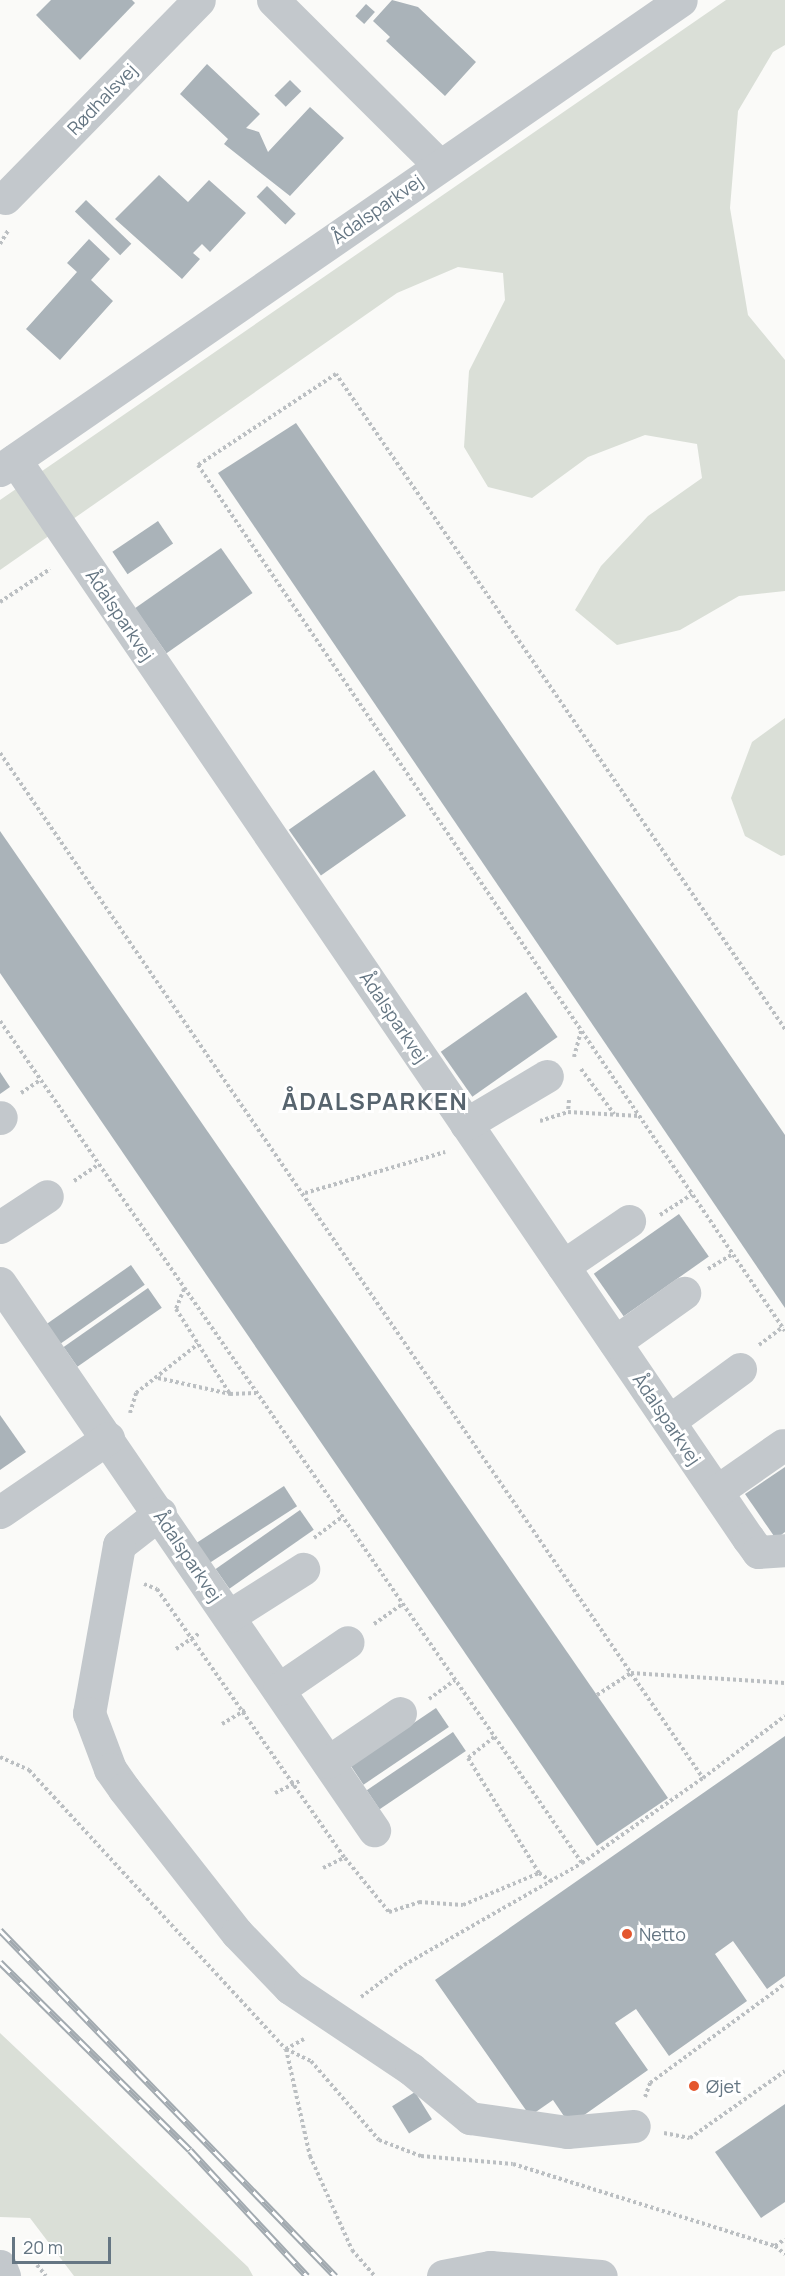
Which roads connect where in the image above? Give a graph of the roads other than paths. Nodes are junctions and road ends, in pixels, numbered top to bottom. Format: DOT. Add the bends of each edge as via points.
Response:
graph roads {
  1 [pos="199,0"];
  2 [pos="273,0"];
  3 [pos="681,0"];
  4 [pos="440,166"];
  5 [pos="5,198"];
  6 [pos="7,465"];
  7 [pos="566,1074"];
  8 [pos="473,1133"];
  9 [pos="47,1196"];
  10 [pos="629,1221"];
  11 [pos="0,1227"];
  12 [pos="563,1266"];
  13 [pos="0,1283"];
  14 [pos="684,1293"];
  15 [pos="615,1342"];
  16 [pos="740,1369"];
  17 [pos="669,1421"];
  18 [pos="105,1435"];
  19 [pos="783,1445"];
  20 [pos="717,1491"];
  21 [pos="0,1512"];
  22 [pos="160,1513"];
  23 [pos="785,1550"];
  24 [pos="303,1569"];
  25 [pos="230,1616"];
  26 [pos="348,1642"];
  27 [pos="279,1689"];
  28 [pos="400,1713"];
  29 [pos="328,1762"];
  30 [pos="374,1830"];
  31 [pos="634,2126"];
  32 [pos="443,2276"];
  33 [pos="602,2276"];
  1 -- 5 [label="street, Rødhalsvej"];
  2 -- 4 [label="street"];
  3 -- 4 [label="street, Ådalsparkvej"];
  4 -- 6 [label="street, Ådalsparkvej"];
  6 -- 8 [label="street, Ådalsparkvej" via="76,551"];
  7 -- 8 [label="street"];
  8 -- 12 [label="street, Ådalsparkvej"];
  9 -- 11 [label="street"];
  10 -- 12 [label="street"];
  12 -- 15 [label="street, Ådalsparkvej"];
  13 -- 18 [label="street, Ådalsparkvej"];
  14 -- 15 [label="street"];
  15 -- 17 [label="street, Ådalsparkvej"];
  16 -- 17 [label="street"];
  17 -- 20 [label="street, Ådalsparkvej"];
  18 -- 21 [label="street"];
  18 -- 22 [label="street, Ådalsparkvej"];
  19 -- 20 [label="street"];
  20 -- 23 [label="street, Ådalsparkvej" via="758,1552"];
  22 -- 25 [label="street, Ådalsparkvej"];
  22 -- 31 [label="street" via="119,1545 89,1713 110,1768 237,1933 290,1988 319,2028 411,2069 470,2118 567,2132"];
  24 -- 25 [label="street"];
  25 -- 27 [label="street, Ådalsparkvej"];
  26 -- 27 [label="street"];
  27 -- 29 [label="street, Ådalsparkvej"];
  28 -- 29 [label="street"];
  29 -- 30 [label="street, Ådalsparkvej"];
  32 -- 33 [label="street" via="490,2267"];
}
